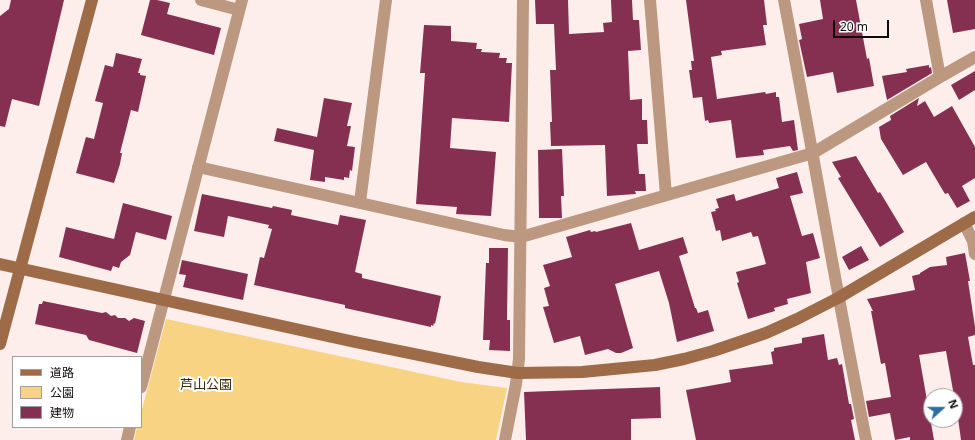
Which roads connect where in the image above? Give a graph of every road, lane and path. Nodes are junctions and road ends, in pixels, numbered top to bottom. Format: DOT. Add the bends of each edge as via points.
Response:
graph roads {
  1 [pos="92,0"];
  2 [pos="201,0"];
  3 [pos="386,0"];
  4 [pos="523,0"];
  5 [pos="650,0"];
  6 [pos="784,0"];
  7 [pos="926,0"];
  8 [pos="241,5"];
  9 [pos="975,57"];
  10 [pos="940,77"];
  11 [pos="813,153"];
  12 [pos="198,167"];
  13 [pos="666,195"];
  14 [pos="360,202"];
  15 [pos="975,217"];
  16 [pos="964,223"];
  17 [pos="521,237"];
  18 [pos="975,254"];
  19 [pos="0,264"];
  20 [pos="20,269"];
  21 [pos="838,298"];
  22 [pos="164,301"];
  23 [pos="0,344"];
  24 [pos="518,373"];
  25 [pos="142,383"];
  26 [pos="130,428"];
  27 [pos="127,440"];
  28 [pos="505,440"];
  29 [pos="866,440"];
  1 -- 20 [label="street"];
  2 -- 8 [label="street"];
  3 -- 14 [label="street"];
  4 -- 17 [label="street"];
  5 -- 13 [label="street"];
  6 -- 11 [label="street"];
  7 -- 10 [label="street"];
  8 -- 12 [label="street"];
  9 -- 10 [label="street"];
  10 -- 11 [label="street"];
  11 -- 13 [label="street"];
  11 -- 21 [label="street"];
  12 -- 14 [label="street"];
  12 -- 22 [label="street"];
  13 -- 17 [label="street"];
  14 -- 17 [label="street"];
  15 -- 16 [label="street"];
  16 -- 18 [label="street"];
  16 -- 21 [label="street"];
  17 -- 24 [label="street"];
  19 -- 20 [label="street"];
  20 -- 22 [label="street"];
  20 -- 23 [label="street"];
  21 -- 24 [label="street" via="766,333 684,359 655,365 596,371"];
  21 -- 29 [label="street"];
  22 -- 24 [label="street" via="448,362"];
  22 -- 25 [label="street"];
  24 -- 28 [label="street"];
  26 -- 27 [label="street"];
}
